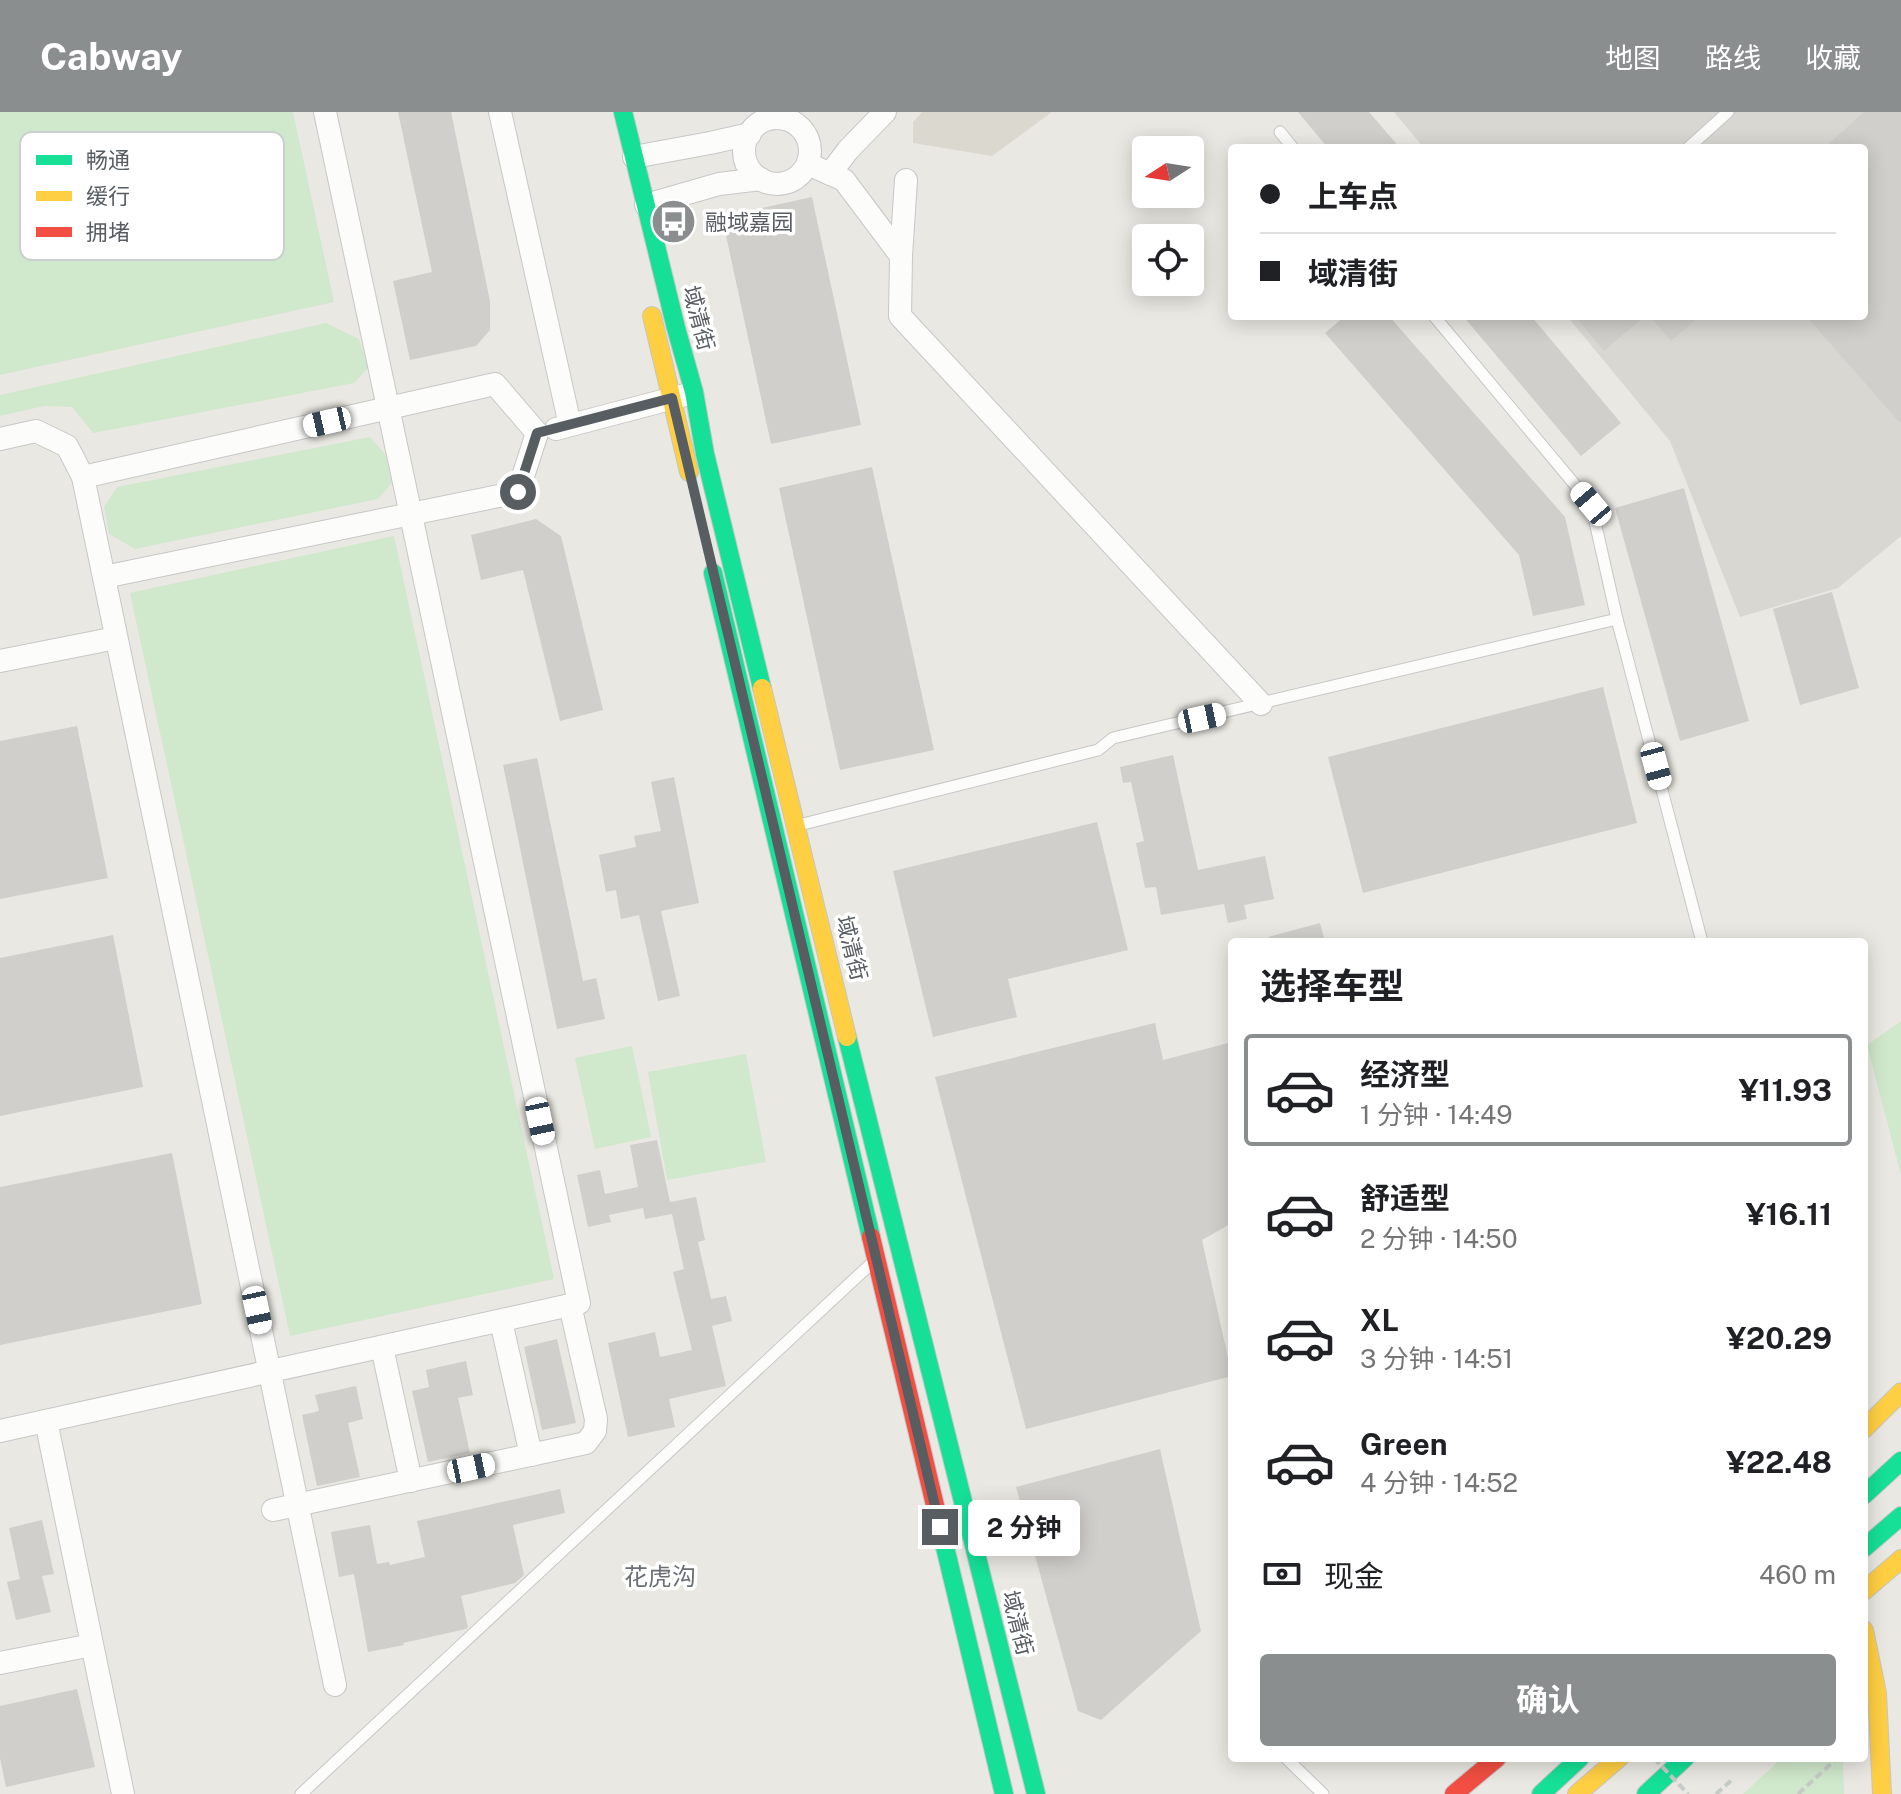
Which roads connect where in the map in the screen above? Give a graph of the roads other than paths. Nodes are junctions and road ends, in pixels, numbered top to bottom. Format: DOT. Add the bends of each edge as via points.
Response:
graph roads {
  1 [pos="325,112"];
  2 [pos="500,112"];
  3 [pos="623,112"];
  4 [pos="885,112"];
  5 [pos="1728,112"];
  6 [pos="1280,132"];
  7 [pos="750,134"];
  8 [pos="1290,144"];
  9 [pos="1692,144"];
  10 [pos="634,157"];
  11 [pos="808,164"];
  12 [pos="830,174"];
  13 [pos="761,179"];
  14 [pos="906,180"];
  15 [pos="646,205"];
  16 [pos="901,256"];
  17 [pos="647,293"];
  18 [pos="1437,320"];
  19 [pos="694,392"];
  20 [pos="672,398"];
  21 [pos="388,408"];
  22 [pos="570,425"];
  23 [pos="537,433"];
  24 [pos="0,439"];
  25 [pos="83,477"];
  26 [pos="694,491"];
  27 [pos="411,514"];
  28 [pos="709,553"];
  29 [pos="104,577"];
  30 [pos="1617,619"];
  31 [pos="116,638"];
  32 [pos="0,661"];
  33 [pos="1261,704"];
  34 [pos="797,825"];
  35 [pos="775,831"];
  36 [pos="1701,938"];
  37 [pos="897,1240"];
  38 [pos="876,1259"];
  39 [pos="570,1305"];
  40 [pos="501,1321"];
  41 [pos="382,1347"];
  42 [pos="269,1371"];
  43 [pos="1901,1392"];
  44 [pos="46,1421"];
  45 [pos="1868,1425"];
  46 [pos="0,1431"];
  47 [pos="531,1455"];
  48 [pos="1901,1461"];
  49 [pos="411,1481"];
  50 [pos="1868,1491"];
  51 [pos="297,1505"];
  52 [pos="273,1510"];
  53 [pos="1901,1516"];
  54 [pos="1868,1545"];
  55 [pos="1901,1559"];
  56 [pos="1868,1588"];
  57 [pos="92,1645"];
  58 [pos="1868,1649"];
  59 [pos="0,1663"];
  60 [pos="335,1685"];
  61 [pos="1290,1762"];
  62 [pos="1492,1762"];
  63 [pos="1576,1762"];
  64 [pos="1614,1762"];
  65 [pos="1681,1762"];
  66 [pos="123,1794"];
  67 [pos="301,1794"];
  68 [pos="1004,1794"];
  69 [pos="1036,1794"];
  70 [pos="1323,1794"];
  71 [pos="1454,1794"];
  72 [pos="1541,1794"];
  73 [pos="1577,1794"];
  74 [pos="1646,1794"];
  75 [pos="1882,1794"];
  1 -- 21 [label="street"];
  2 -- 22 [label="street"];
  3 -- 10 [label="main road, 域清街"];
  4 -- 12 [label="street"];
  5 -- 9 [label="lane"];
  6 -- 8 [label="lane"];
  7 -- 10 [label="street"];
  7 -- 11 [label="street" via="777,118 798,125 809,143"];
  7 -- 13 [label="street" via="745,155"];
  10 -- 15 [label="main road, 域清街"];
  11 -- 12 [label="street"];
  11 -- 13 [label="street" via="794,180 773,184"];
  12 -- 16 [label="street" via="844,180"];
  13 -- 15 [label="street" via="719,184"];
  14 -- 16 [label="street"];
  15 -- 19 [label="main road, 域清街"];
  16 -- 33 [label="street" via="900,316"];
  17 -- 20 [label="main road, 域清街"];
  18 -- 30 [label="lane" via="1591,504"];
  19 -- 20 [label="street"];
  19 -- 34 [label="main road, 域清街"];
  20 -- 22 [label="street"];
  20 -- 26 [label="main road, 域清街"];
  21 -- 23 [label="street" via="495,384"];
  21 -- 25 [label="street"];
  21 -- 27 [label="street"];
  22 -- 23 [label="street"];
  23 -- 27 [label="street" via="518,492"];
  24 -- 25 [label="street" via="36,431 67,446"];
  25 -- 29 [label="street"];
  27 -- 29 [label="street"];
  27 -- 39 [label="street" via="579,1303"];
  28 -- 35 [label="main road"];
  29 -- 31 [label="street"];
  30 -- 33 [label="lane"];
  30 -- 36 [label="lane"];
  31 -- 32 [label="street"];
  31 -- 42 [label="street"];
  33 -- 34 [label="lane" via="1113,738 1098,750"];
  34 -- 35 [label="lane"];
  34 -- 37 [label="main road, 域清街"];
  35 -- 38 [label="main road"];
  37 -- 38 [label="lane"];
  37 -- 69 [label="main road, 域清街"];
  38 -- 67 [label="lane"];
  38 -- 68 [label="main road"];
  39 -- 40 [label="street"];
  39 -- 47 [label="street" via="595,1431 586,1443"];
  40 -- 41 [label="street"];
  40 -- 47 [label="street"];
  41 -- 42 [label="street"];
  41 -- 49 [label="street"];
  42 -- 44 [label="street"];
  42 -- 51 [label="street"];
  43 -- 45 [label="main road"];
  44 -- 46 [label="street"];
  44 -- 57 [label="street"];
  47 -- 49 [label="street"];
  48 -- 50 [label="main road"];
  49 -- 51 [label="street"];
  51 -- 52 [label="street"];
  51 -- 60 [label="street"];
  53 -- 54 [label="main road"];
  55 -- 56 [label="main road"];
  57 -- 59 [label="street"];
  57 -- 66 [label="street"];
  58 -- 75 [label="main road" via="1877,1693"];
  61 -- 70 [label="lane"];
  62 -- 71 [label="main road"];
  63 -- 72 [label="main road"];
  64 -- 73 [label="main road"];
  65 -- 74 [label="main road"];
}
